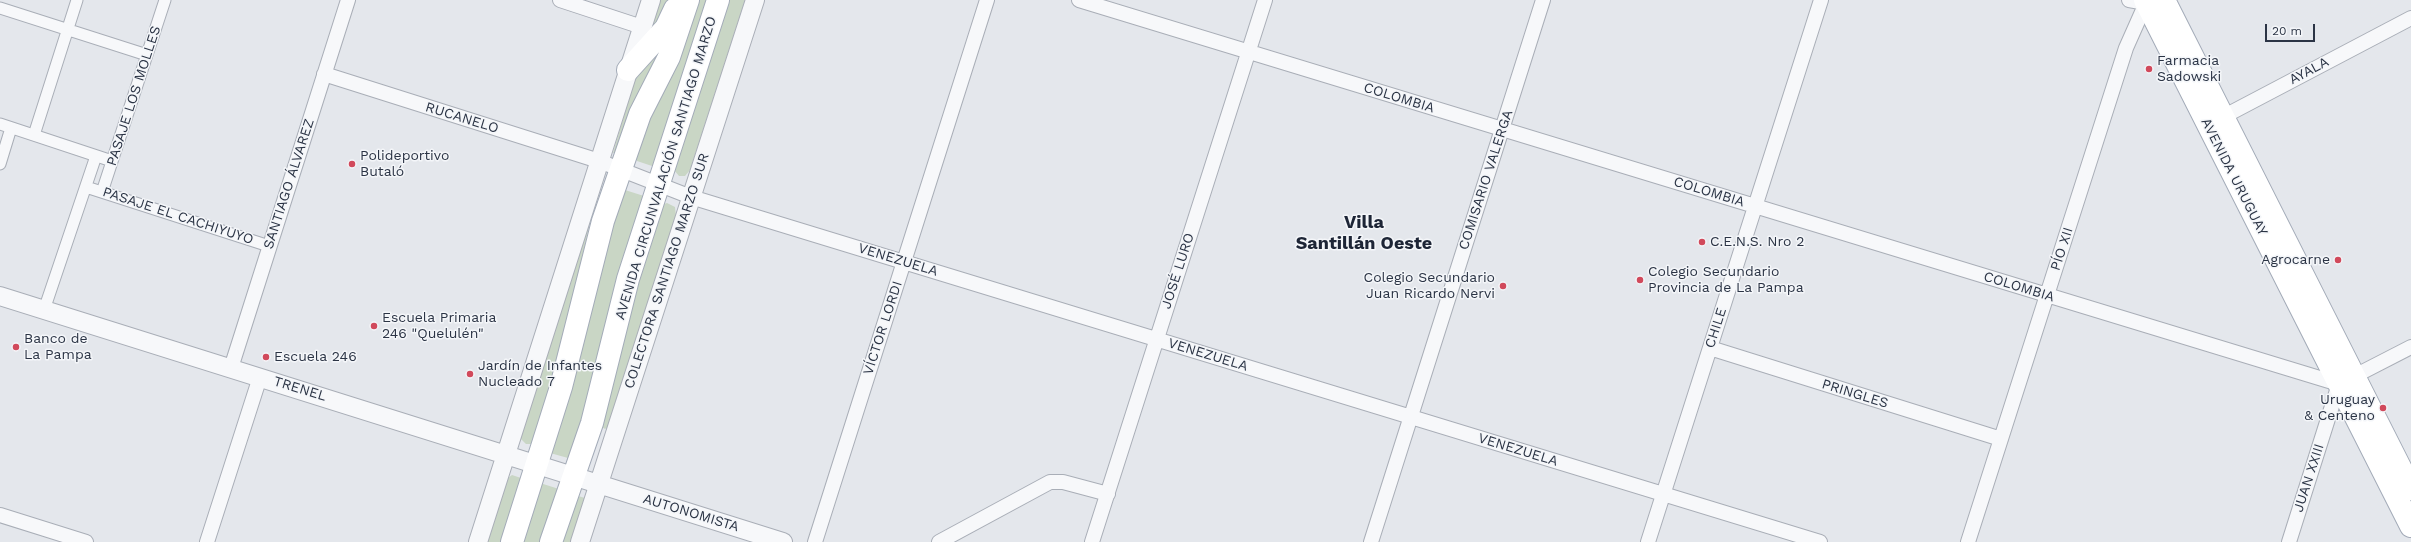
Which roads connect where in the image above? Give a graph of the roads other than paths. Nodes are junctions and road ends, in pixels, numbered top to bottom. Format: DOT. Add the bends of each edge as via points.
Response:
graph roads {
  1 [pos="77,0"];
  2 [pos="165,0"];
  3 [pos="348,0"];
  4 [pos="560,0"];
  5 [pos="651,0"];
  6 [pos="678,0"];
  7 [pos="688,0"];
  8 [pos="718,0"];
  9 [pos="755,0"];
  10 [pos="987,0"];
  11 [pos="1079,0"];
  12 [pos="1265,0"];
  13 [pos="1543,0"];
  14 [pos="1821,0"];
  15 [pos="2147,1"];
  16 [pos="0,8"];
  17 [pos="2411,18"];
  18 [pos="642,27"];
  19 [pos="67,30"];
  20 [pos="1248,52"];
  21 [pos="147,55"];
  22 [pos="628,70"];
  23 [pos="324,74"];
  24 [pos="2215,121"];
  25 [pos="0,124"];
  26 [pos="11,128"];
  27 [pos="1502,129"];
  28 [pos="34,135"];
  29 [pos="96,156"];
  30 [pos="112,161"];
  31 [pos="599,161"];
  32 [pos="0,164"];
  33 [pos="621,169"];
  34 [pos="659,184"];
  35 [pos="86,187"];
  36 [pos="102,192"];
  37 [pos="691,197"];
  38 [pos="1755,206"];
  39 [pos="269,246"];
  40 [pos="904,262"];
  41 [pos="2047,295"];
  42 [pos="0,296"];
  43 [pos="44,310"];
  44 [pos="1157,339"];
  45 [pos="2411,347"];
  46 [pos="1710,348"];
  47 [pos="231,368"];
  48 [pos="260,377"];
  49 [pos="2347,380"];
  50 [pos="1411,417"];
  51 [pos="2001,439"];
  52 [pos="506,454"];
  53 [pos="537,464"];
  54 [pos="574,476"];
  55 [pos="599,485"];
  56 [pos="2411,488"];
  57 [pos="1108,494"];
  58 [pos="1663,494"];
  59 [pos="0,515"];
  60 [pos="2411,526"];
  61 [pos="86,542"];
  62 [pos="208,542"];
  63 [pos="478,542"];
  64 [pos="512,542"];
  65 [pos="551,542"];
  66 [pos="580,542"];
  67 [pos="783,542"];
  68 [pos="815,542"];
  69 [pos="939,542"];
  70 [pos="1092,542"];
  71 [pos="1371,542"];
  72 [pos="1648,542"];
  73 [pos="1820,542"];
  74 [pos="1968,542"];
  75 [pos="2289,542"];
  1 -- 19 [label="street"];
  2 -- 21 [label="street, PASAJE LOS MOLLES"];
  3 -- 23 [label="street, SANTIAGO ÁLVAREZ"];
  4 -- 18 [label="street"];
  5 -- 18 [label="street"];
  6 -- 22 [label="main road" via="666,28"];
  7 -- 33 [label="main road, AVENIDA CIRCUNVALACIÓN SANTIAGO MARZO" via="672,48 643,107"];
  8 -- 34 [label="main road, AVENIDA CIRCUNVALACIÓN SANTIAGO MARZO"];
  9 -- 37 [label="street, COLECTORA SANTIAGO MARZO SUR"];
  10 -- 40 [label="street, VÍCTOR LORDI"];
  11 -- 20 [label="street, COLOMBIA"];
  12 -- 20 [label="street, JOSÉ LURO"];
  13 -- 27 [label="street, COMISARIO VALERGA"];
  14 -- 38 [label="street, CHILE"];
  15 -- 24 [label="main road, AVENIDA URUGUAY"];
  15 -- 41 [label="street, PÍO XII" via="2126,48"];
  16 -- 19 [label="street"];
  17 -- 24 [label="street, AYALA"];
  18 -- 22 [label="street"];
  19 -- 21 [label="street"];
  19 -- 28 [label="street"];
  20 -- 27 [label="street, COLOMBIA"];
  20 -- 44 [label="street, JOSÉ LURO"];
  21 -- 30 [label="street, PASAJE LOS MOLLES"];
  22 -- 31 [label="street"];
  23 -- 31 [label="street, RUCANELO"];
  23 -- 39 [label="street, SANTIAGO ÁLVAREZ"];
  24 -- 49 [label="main road, AVENIDA URUGUAY"];
  25 -- 26 [label="street"];
  26 -- 28 [label="street"];
  26 -- 32 [label="street"];
  27 -- 38 [label="street, COLOMBIA"];
  27 -- 50 [label="street, COMISARIO VALERGA"];
  28 -- 29 [label="street"];
  29 -- 30 [label="street"];
  29 -- 35 [label="street, PASAJE LOS MOLLES"];
  30 -- 36 [label="street, PASAJE LOS MOLLES"];
  31 -- 33 [label="street, VENEZUELA"];
  31 -- 52 [label="street"];
  33 -- 34 [label="street, VENEZUELA"];
  33 -- 53 [label="main road, AVENIDA CIRCUNVALACIÓN SANTIAGO MARZO" via="595,247 561,387"];
  34 -- 37 [label="street, VENEZUELA"];
  34 -- 54 [label="main road, AVENIDA CIRCUNVALACIÓN SANTIAGO MARZO" via="628,279 599,401"];
  35 -- 36 [label="street, PASAJE EL CACHIYUYO"];
  35 -- 43 [label="street, PASAJE LOS MOLLES"];
  36 -- 39 [label="street, PASAJE EL CACHIYUYO"];
  37 -- 40 [label="street, VENEZUELA"];
  37 -- 55 [label="street, COLECTORA SANTIAGO MARZO SUR"];
  38 -- 41 [label="street, COLOMBIA"];
  38 -- 46 [label="street, CHILE"];
  39 -- 47 [label="street, SANTIAGO ÁLVAREZ"];
  40 -- 44 [label="street, VENEZUELA"];
  40 -- 68 [label="street, VÍCTOR LORDI"];
  41 -- 49 [label="street, COLOMBIA"];
  41 -- 51 [label="street, PÍO XII"];
  42 -- 43 [label="street, TRENEL"];
  43 -- 47 [label="street, TRENEL"];
  44 -- 50 [label="street, VENEZUELA"];
  44 -- 57 [label="street, JOSÉ LURO"];
  45 -- 49 [label="street"];
  46 -- 51 [label="street, PRINGLES"];
  46 -- 58 [label="street, CHILE"];
  47 -- 48 [label="street, TRENEL"];
  48 -- 52 [label="street, TRENEL"];
  48 -- 62 [label="street"];
  49 -- 56 [label="main road, AVENIDA URUGUAY"];
  49 -- 60 [label="main road, AVENIDA URUGUAY"];
  49 -- 75 [label="street, JUAN XXIII"];
  50 -- 58 [label="street, VENEZUELA"];
  50 -- 71 [label="street, COMISARIO VALERGA"];
  51 -- 74 [label="street, PÍO XII"];
  52 -- 53 [label="street, TRENEL"];
  52 -- 63 [label="street"];
  53 -- 54 [label="street, TRENEL"];
  53 -- 64 [label="main road, AVENIDA CIRCUNVALACIÓN SANTIAGO MARZO"];
  54 -- 55 [label="street, TRENEL"];
  54 -- 65 [label="main road, AVENIDA CIRCUNVALACIÓN SANTIAGO MARZO"];
  55 -- 66 [label="street, COLECTORA SANTIAGO MARZO SUR"];
  55 -- 67 [label="street, AUTONOMISTA"];
  57 -- 69 [label="street" via="1063,482 1050,482"];
  57 -- 70 [label="street, JOSÉ LURO"];
  58 -- 72 [label="street, CHILE"];
  58 -- 73 [label="street, VENEZUELA"];
  59 -- 61 [label="street"];
}
